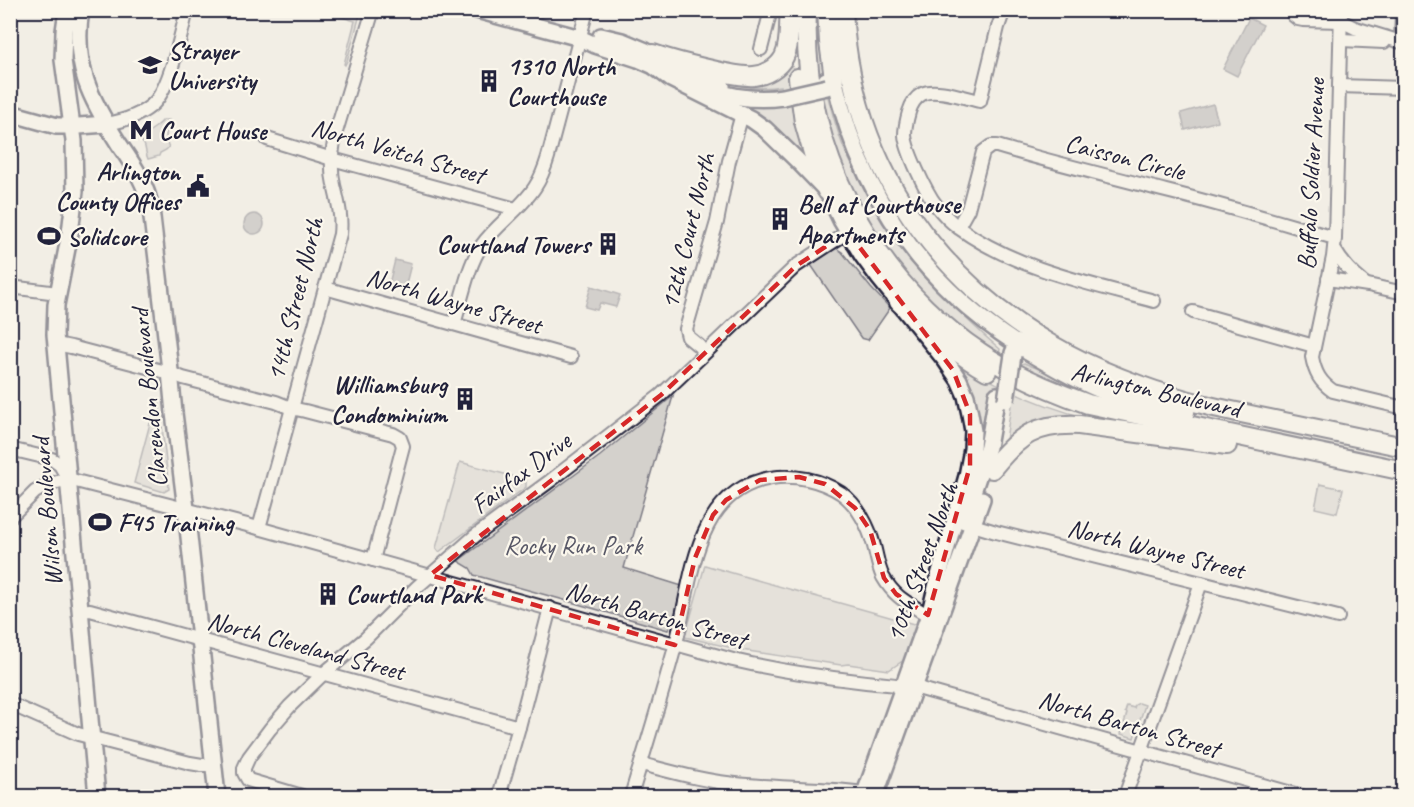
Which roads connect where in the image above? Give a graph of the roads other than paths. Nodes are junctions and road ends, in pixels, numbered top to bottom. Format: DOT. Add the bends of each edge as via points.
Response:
graph roads {
  1 [pos="68,10"];
  2 [pos="81,10"];
  3 [pos="187,10"];
  4 [pos="373,10"];
  5 [pos="477,10"];
  6 [pos="587,10"];
  7 [pos="771,10"];
  8 [pos="790,10"];
  9 [pos="795,10"];
  10 [pos="807,10"];
  11 [pos="827,10"];
  12 [pos="843,10"];
  13 [pos="1004,10"];
  14 [pos="1293,10"];
  15 [pos="1402,10"];
  16 [pos="1341,16"];
  17 [pos="580,38"];
  18 [pos="1341,40"];
  19 [pos="1402,43"];
  20 [pos="761,49"];
  21 [pos="647,57"];
  22 [pos="831,83"];
  23 [pos="1340,86"];
  24 [pos="1404,88"];
  25 [pos="10,113"];
  26 [pos="742,114"];
  27 [pos="107,124"];
  28 [pos="72,127"];
  29 [pos="267,139"];
  30 [pos="332,159"];
  31 [pos="827,191"];
  32 [pos="516,209"];
  33 [pos="958,227"];
  34 [pos="848,232"];
  35 [pos="1334,244"];
  36 [pos="1328,279"];
  37 [pos="1368,285"];
  38 [pos="10,287"];
  39 [pos="325,288"];
  40 [pos="58,293"];
  41 [pos="1404,293"];
  42 [pos="1154,301"];
  43 [pos="899,302"];
  44 [pos="1193,312"];
  45 [pos="454,324"];
  46 [pos="56,344"];
  47 [pos="1314,346"];
  48 [pos="1012,348"];
  49 [pos="704,354"];
  50 [pos="571,357"];
  51 [pos="170,374"];
  52 [pos="1002,397"];
  53 [pos="291,408"];
  54 [pos="1104,408"];
  55 [pos="1404,408"];
  56 [pos="1268,418"];
  57 [pos="1289,447"];
  58 [pos="1404,447"];
  59 [pos="10,449"];
  60 [pos="992,469"];
  61 [pos="1404,471"];
  62 [pos="68,478"];
  63 [pos="186,509"];
  64 [pos="10,517"];
  65 [pos="968,523"];
  66 [pos="259,528"];
  67 [pos="373,560"];
  68 [pos="430,575"];
  69 [pos="1201,584"];
  70 [pos="550,608"];
  71 [pos="80,611"];
  72 [pos="932,615"];
  73 [pos="1338,617"];
  74 [pos="200,639"];
  75 [pos="675,645"];
  76 [pos="323,674"];
  77 [pos="909,686"];
  78 [pos="10,704"];
  79 [pos="519,727"];
  80 [pos="91,737"];
  81 [pos="1141,750"];
  82 [pos="641,764"];
  83 [pos="213,765"];
  84 [pos="873,795"];
  85 [pos="97,796"];
  86 [pos="217,796"];
  87 [pos="302,796"];
  88 [pos="499,796"];
  89 [pos="631,796"];
  90 [pos="1125,796"];
  91 [pos="1302,796"];
  1 -- 28 [label="main road, Wilson Boulevard" via="63,60"];
  2 -- 27 [label="main road, Clarendon Boulevard" via="79,33 84,77"];
  3 -- 27 [label="street" via="170,70 154,103 122,121"];
  4 -- 30 [label="street, 14th Street North" via="336,132"];
  5 -- 17 [label="main road"];
  6 -- 17 [label="street"];
  7 -- 20 [label="street"];
  8 -- 21 [label="highway" via="784,57 760,75 741,76"];
  9 -- 31 [label="highway" via="796,60 804,122"];
  10 -- 54 [label="highway, Arlington Boulevard" via="810,78 824,143 850,207 886,263 930,313 983,355 1046,388"];
  11 -- 22 [label="highway"];
  12 -- 56 [label="highway, Arlington Boulevard" via="850,75 874,151 906,210 957,273 1020,324 1099,369 1186,401"];
  13 -- 33 [label="street" via="980,101 938,92 922,93 915,99 907,122 909,151 927,190 936,206"];
  14 -- 16 [label="street" via="1293,15 1303,20"];
  15 -- 19 [label="street"];
  16 -- 18 [label="street, Buffalo Soldier Avenue"];
  16 -- 19 [label="street" via="1355,28"];
  17 -- 21 [label="main road" via="596,35 622,41"];
  17 -- 32 [label="street" via="546,165 534,189"];
  18 -- 19 [label="street"];
  18 -- 23 [label="street, Buffalo Soldier Avenue"];
  21 -- 22 [label="main road, bridge" via="697,85 731,96 760,99"];
  21 -- 26 [label="main road" via="671,79"];
  22 -- 48 [label="main road" via="865,173 903,237 932,273"];
  23 -- 24 [label="street"];
  23 -- 35 [label="street, Buffalo Soldier Avenue"];
  25 -- 28 [label="main road"];
  26 -- 31 [label="main road" via="765,129"];
  26 -- 49 [label="street, 12th Court North" via="687,329 688,337"];
  27 -- 28 [label="main road"];
  27 -- 51 [label="main road, Clarendon Boulevard" via="141,177 148,196"];
  28 -- 40 [label="main road, Wilson Boulevard" via="75,197"];
  29 -- 30 [label="street, North Veitch Street"];
  30 -- 32 [label="street, North Veitch Street"];
  30 -- 39 [label="street, 14th Street North" via="341,224"];
  31 -- 34 [label="main road"];
  32 -- 45 [label="street" via="480,247"];
  33 -- 35 [label="street, Caisson Circle" via="968,209 983,152 997,146 1231,208"];
  33 -- 42 [label="street" via="1003,255"];
  34 -- 43 [label="main road"];
  34 -- 49 [label="street, Fairfax Drive" via="796,266"];
  35 -- 36 [label="street, Buffalo Soldier Avenue"];
  35 -- 37 [label="street" via="1341,261"];
  36 -- 37 [label="street"];
  36 -- 47 [label="street, Buffalo Soldier Avenue"];
  37 -- 41 [label="street"];
  38 -- 40 [label="street"];
  39 -- 45 [label="street, North Wayne Street"];
  39 -- 53 [label="street, 14th Street North"];
  40 -- 46 [label="main road, Wilson Boulevard"];
  43 -- 54 [label="highway" via="965,358 1004,380 1064,406"];
  43 -- 72 [label="main road" via="959,380 973,431 970,466 938,579"];
  44 -- 47 [label="street"];
  45 -- 50 [label="street, North Wayne Street"];
  46 -- 51 [label="street"];
  46 -- 62 [label="main road, Wilson Boulevard"];
  47 -- 55 [label="street, Buffalo Soldier Avenue" via="1314,368 1324,385 1344,395"];
  48 -- 52 [label="main road, 10th Street North, bridge"];
  48 -- 56 [label="highway" via="1094,385 1149,404 1206,416"];
  49 -- 68 [label="street, Fairfax Drive" via="661,394"];
  51 -- 53 [label="street"];
  51 -- 63 [label="main road, Clarendon Boulevard"];
  52 -- 60 [label="main road, 10th Street North" via="1001,432"];
  52 -- 65 [label="main road, 10th Street North"];
  53 -- 66 [label="street, 14th Street North"];
  53 -- 67 [label="street" via="400,438 403,446"];
  54 -- 57 [label="highway, Arlington Boulevard"];
  56 -- 58 [label="highway, Arlington Boulevard"];
  57 -- 60 [label="highway" via="1247,448 1061,425 1020,439"];
  57 -- 61 [label="highway, Arlington Boulevard"];
  59 -- 62 [label="street, North Barton Street" via="52,459"];
  60 -- 65 [label="main road, 10th Street North"];
  62 -- 63 [label="street, North Barton Street"];
  62 -- 64 [label="street" via="35,492"];
  62 -- 71 [label="main road, Wilson Boulevard"];
  63 -- 66 [label="street, North Barton Street"];
  63 -- 74 [label="main road, Clarendon Boulevard"];
  65 -- 69 [label="street, North Wayne Street"];
  65 -- 72 [label="main road, 10th Street North"];
  66 -- 67 [label="street, North Barton Street"];
  67 -- 68 [label="street, North Barton Street"];
  68 -- 70 [label="street, North Barton Street"];
  68 -- 76 [label="street, Fairfax Drive"];
  69 -- 73 [label="street, North Wayne Street"];
  69 -- 81 [label="street"];
  70 -- 75 [label="street, North Barton Street"];
  70 -- 79 [label="street"];
  71 -- 74 [label="street, North Cleveland Street" via="90,610"];
  71 -- 80 [label="main road, Wilson Boulevard"];
  72 -- 75 [label="street" via="914,608 884,578 870,530 850,501 825,484 799,477 779,477 760,480 739,491 713,515 695,558"];
  72 -- 77 [label="main road, 10th Street North"];
  74 -- 76 [label="street, North Cleveland Street"];
  74 -- 83 [label="main road, Clarendon Boulevard"];
  75 -- 77 [label="street, North Barton Street" via="757,666"];
  75 -- 82 [label="street"];
  76 -- 79 [label="street, North Cleveland Street"];
  76 -- 87 [label="street, Fairfax Drive" via="270,729 244,768 248,780"];
  77 -- 81 [label="street, North Barton Street"];
  77 -- 84 [label="main road, 10th Street North"];
  78 -- 80 [label="street"];
  79 -- 88 [label="street"];
  80 -- 83 [label="street" via="190,763"];
  80 -- 85 [label="main road, Wilson Boulevard"];
  81 -- 90 [label="street"];
  81 -- 91 [label="street, North Barton Street"];
  82 -- 84 [label="street" via="738,785"];
  82 -- 89 [label="street"];
  83 -- 86 [label="main road, Clarendon Boulevard"];
}
